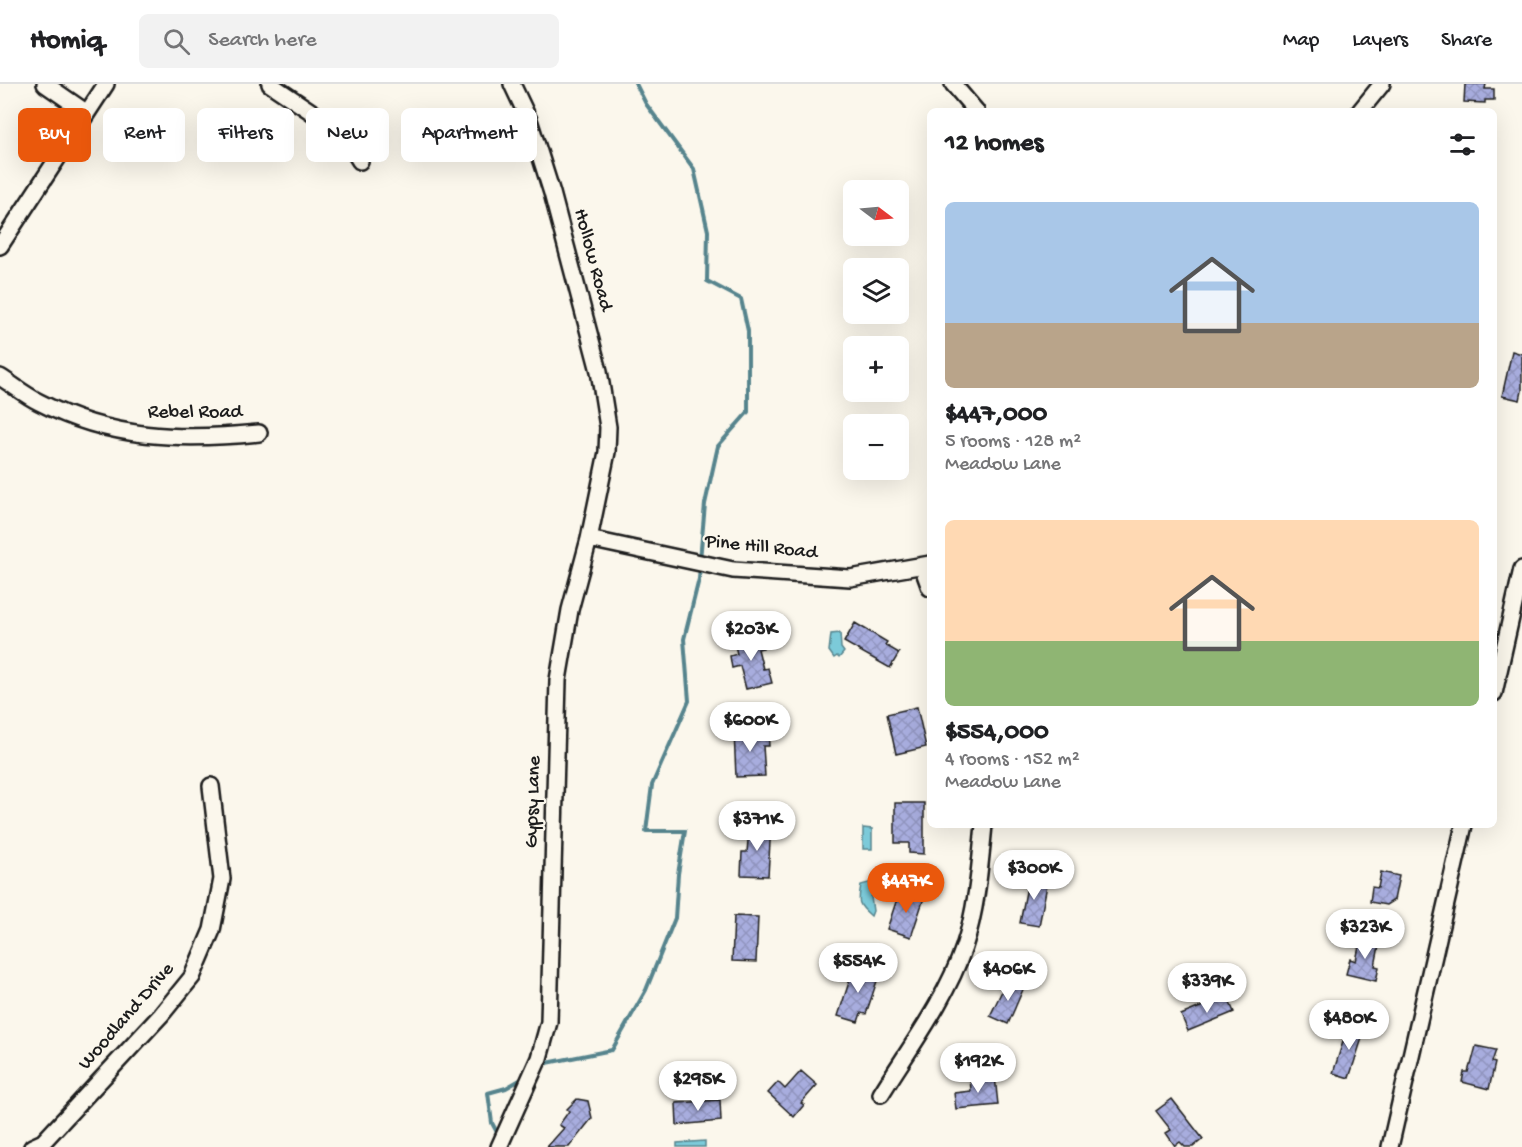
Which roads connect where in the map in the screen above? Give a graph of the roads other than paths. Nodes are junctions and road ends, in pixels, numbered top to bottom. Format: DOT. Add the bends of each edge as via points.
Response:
graph roads {
  1 [pos="45,84"];
  2 [pos="106,84"];
  3 [pos="270,84"];
  4 [pos="512,84"];
  5 [pos="953,84"];
  6 [pos="1382,84"];
  7 [pos="80,108"];
  8 [pos="90,108"];
  9 [pos="306,108"];
  10 [pos="973,108"];
  11 [pos="1362,108"];
  12 [pos="55,162"];
  13 [pos="0,246"];
  14 [pos="0,377"];
  15 [pos="259,433"];
  16 [pos="607,452"];
  17 [pos="589,539"];
  18 [pos="926,565"];
  19 [pos="1522,569"];
  20 [pos="1497,680"];
  21 [pos="211,786"];
  22 [pos="984,828"];
  23 [pos="1463,828"];
  24 [pos="880,1094"];
  25 [pos="41,1145"];
  26 [pos="499,1147"];
  27 [pos="1390,1147"];
  1 -- 7 [label="street"];
  2 -- 8 [label="street"];
  3 -- 9 [label="street"];
  4 -- 16 [label="street, Hollow Road" via="529,120 552,193 600,371 608,427"];
  5 -- 10 [label="street"];
  6 -- 11 [label="street"];
  12 -- 13 [label="street"];
  14 -- 15 [label="street, Rebel Road" via="67,415 131,433 166,437"];
  16 -- 17 [label="street, Gypsy Lane"];
  17 -- 18 [label="street, Pine Hill Road" via="733,570 850,578"];
  17 -- 26 [label="street, Gypsy Lane" via="570,610 558,680 549,1022 539,1058"];
  19 -- 20 [label="street"];
  21 -- 25 [label="street, Woodland Drive" via="222,879 212,930 192,977"];
  22 -- 24 [label="street" via="977,892 964,947 939,1002"];
  23 -- 27 [label="street"];
}
